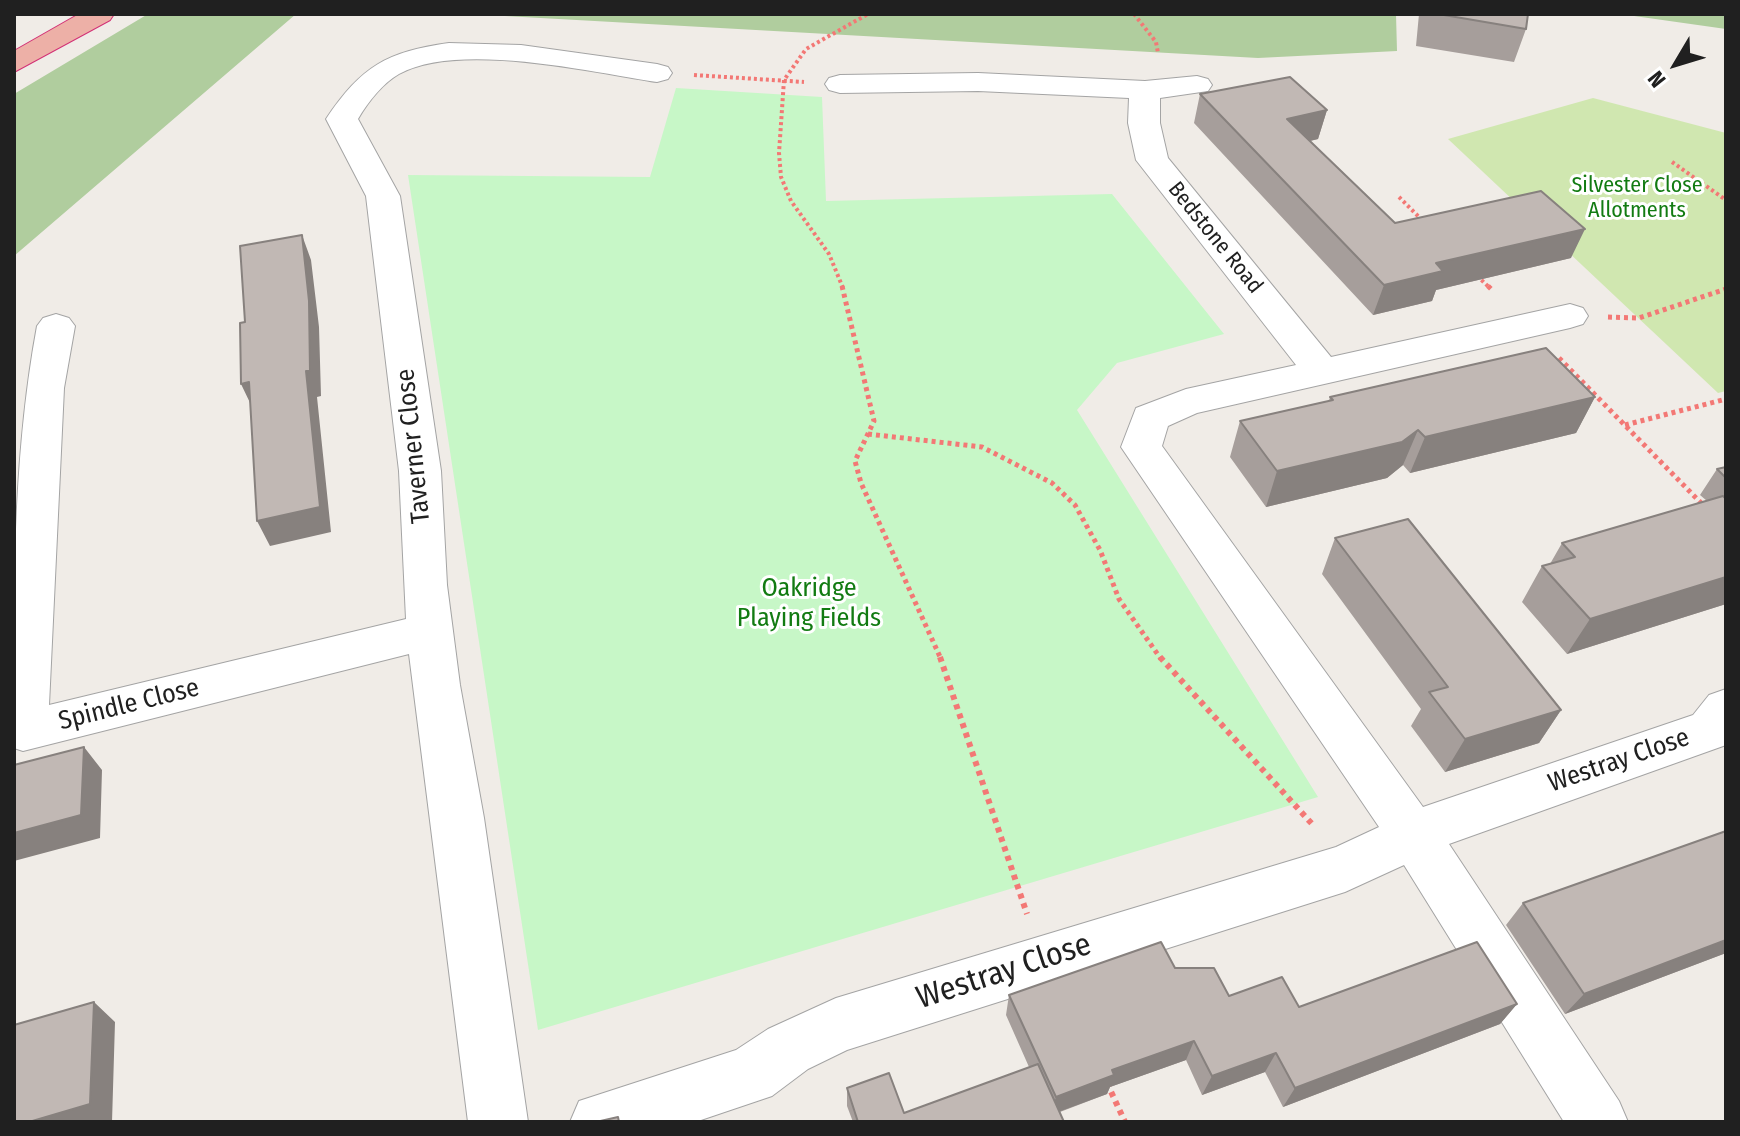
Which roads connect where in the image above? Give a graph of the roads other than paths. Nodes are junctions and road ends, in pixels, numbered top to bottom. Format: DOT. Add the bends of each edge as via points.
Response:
graph roads {
  1 [pos="100,14"];
  2 [pos="14,63"];
  3 [pos="657,73"];
  4 [pos="840,84"];
  5 [pos="1197,85"];
  6 [pos="1154,88"];
  7 [pos="1570,316"];
  8 [pos="56,326"];
  9 [pos="1322,371"];
  10 [pos="30,391"];
  11 [pos="430,631"];
  12 [pos="1726,709"];
  13 [pos="1414,836"];
  14 [pos="498,1122"];
  15 [pos="600,1122"];
  16 [pos="1598,1122"];
  1 -- 2 [label="highway"];
  3 -- 11 [label="street, Taverner Close" via="491,52 438,53 391,66 355,99 342,119 383,196 420,471"];
  4 -- 6 [label="street"];
  5 -- 6 [label="street"];
  6 -- 9 [label="street, Bedstone Road" via="1144,123 1152,160"];
  7 -- 9 [label="street"];
  8 -- 10 [label="street, Spindle Close"];
  9 -- 13 [label="street" via="1186,402 1150,418 1141,447"];
  10 -- 11 [label="street, Spindle Close" via="23,731"];
  11 -- 14 [label="street, Taverner Close"];
  12 -- 13 [label="street, Westray Close" via="1710,730 1455,817"];
  13 -- 15 [label="street, Westray Close" via="1345,868 836,1026 788,1049 751,1075"];
  13 -- 16 [label="street"];
}
